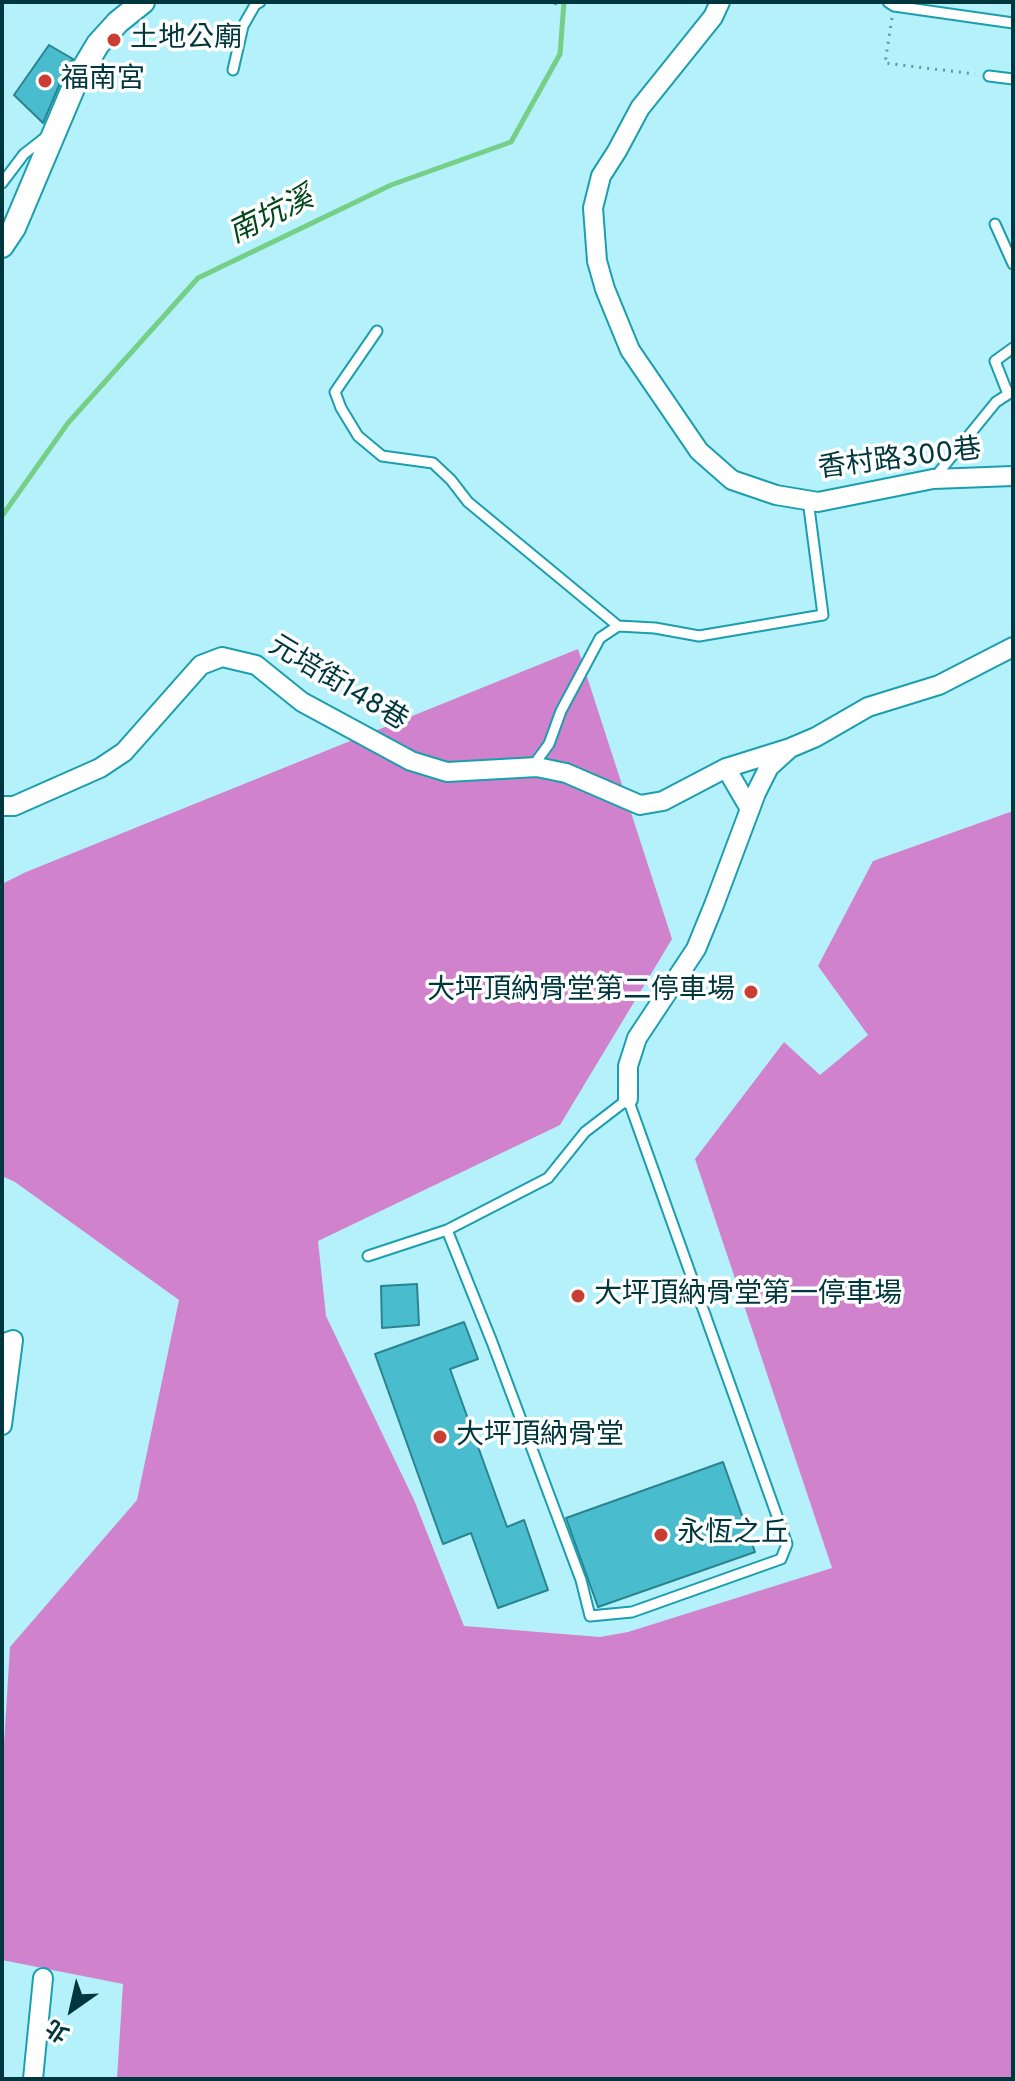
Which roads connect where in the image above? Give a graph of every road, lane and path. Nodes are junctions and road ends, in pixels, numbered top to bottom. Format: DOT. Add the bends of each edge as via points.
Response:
graph roads {
  1 [pos="143,2"];
  2 [pos="260,2"];
  3 [pos="720,2"];
  4 [pos="892,3"];
  5 [pos="1013,23"];
  6 [pos="233,70"];
  7 [pos="989,76"];
  8 [pos="1013,79"];
  9 [pos="56,129"];
  10 [pos="2,183"];
  11 [pos="995,224"];
  12 [pos="2,246"];
  13 [pos="1013,264"];
  14 [pos="377,331"];
  15 [pos="1013,348"];
  16 [pos="1010,392"];
  17 [pos="1013,476"];
  18 [pos="933,479"];
  19 [pos="808,500"];
  20 [pos="618,626"];
  21 [pos="1013,647"];
  22 [pos="790,748"];
  23 [pos="537,767"];
  24 [pos="726,768"];
  25 [pos="2,806"];
  26 [pos="750,809"];
  27 [pos="628,1099"];
  28 [pos="447,1230"];
  29 [pos="368,1256"];
  30 [pos="7,1342"];
  31 [pos="2,1425"];
  32 [pos="43,1978"];
  33 [pos="33,2079"];
  1 -- 9 [label="street" via="98,44"];
  2 -- 6 [label="lane" via="243,26"];
  3 -- 19 [label="street, 香村路300巷" via="640,108 601,176 593,208 597,261 630,350 699,451 732,480"];
  4 -- 5 [label="lane"];
  4 -- 7 [label="path" via="885,63"];
  7 -- 8 [label="lane"];
  9 -- 10 [label="lane" via="24,154"];
  9 -- 12 [label="street"];
  11 -- 13 [label="lane"];
  14 -- 20 [label="lane" via="335,392 358,436 382,456 433,463 468,502"];
  15 -- 16 [label="lane" via="995,361"];
  16 -- 18 [label="lane"];
  17 -- 18 [label="street, 香村路300巷"];
  18 -- 19 [label="street, 香村路300巷"];
  19 -- 20 [label="lane" via="823,615 699,636"];
  20 -- 23 [label="lane" via="600,638"];
  21 -- 22 [label="street" via="939,685 868,707"];
  22 -- 24 [label="street, 元培街148巷"];
  22 -- 26 [label="street" via="769,767"];
  23 -- 24 [label="street, 元培街148巷" via="566,773 640,805 663,801"];
  23 -- 25 [label="street, 元培街148巷" via="447,772 411,761 302,702 256,665 222,657 201,665 124,752 100,768 14,806"];
  24 -- 26 [label="street"];
  26 -- 27 [label="street" via="696,949 637,1038 628,1066"];
  27 -- 28 [label="lane" via="585,1132 548,1178"];
  27 -- 28 [label="lane" via="787,1544 781,1559 632,1612 590,1616 536,1458"];
  28 -- 29 [label="lane"];
  30 -- 31 [label="street"];
  32 -- 33 [label="street"];
}
